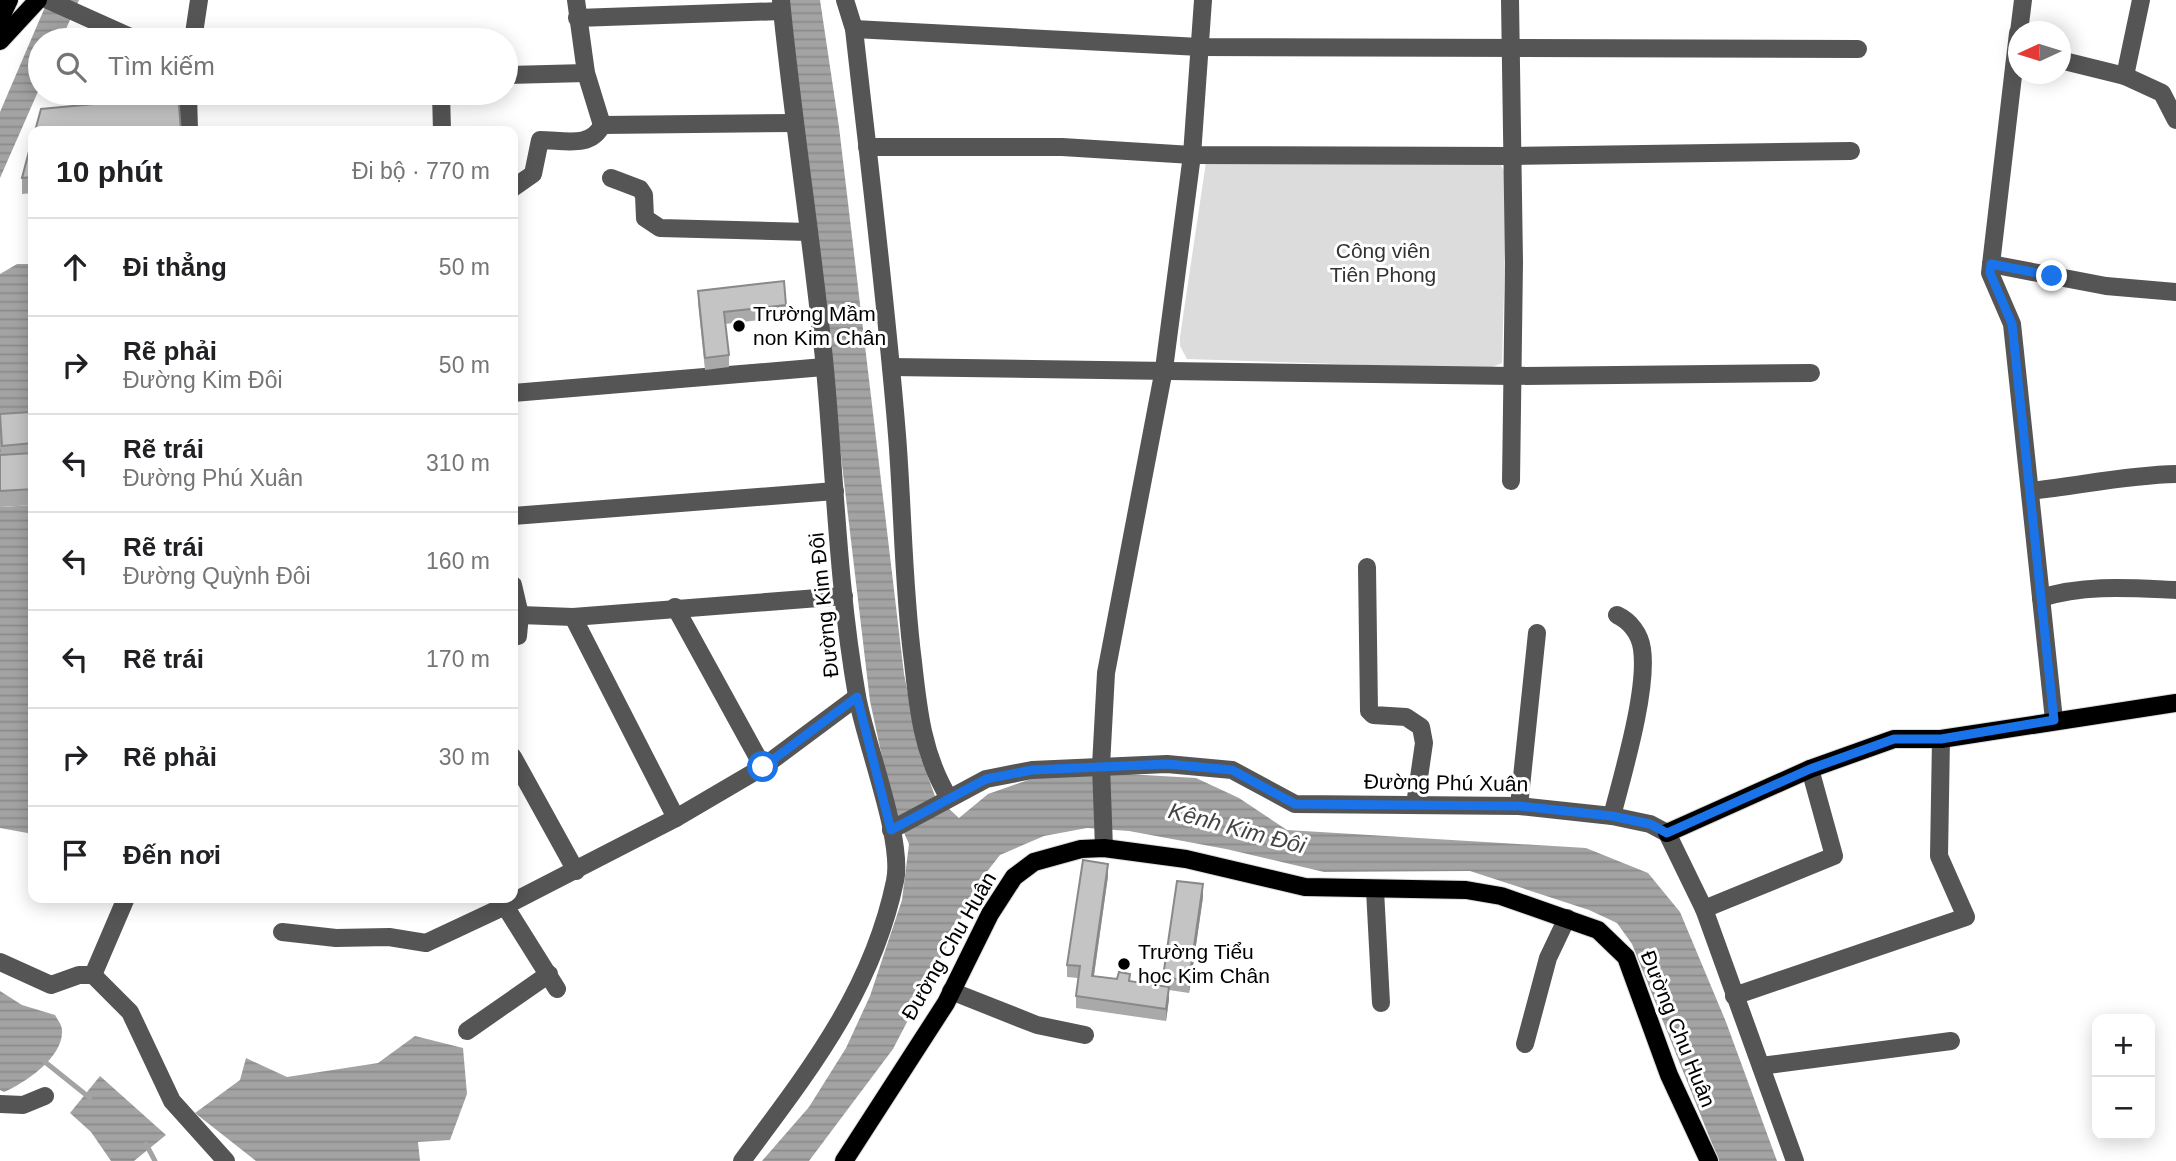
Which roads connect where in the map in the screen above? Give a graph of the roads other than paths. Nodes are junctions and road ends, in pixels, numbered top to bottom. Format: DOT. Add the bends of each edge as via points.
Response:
graph roads {
  1 [pos="9,0"];
  2 [pos="38,0"];
  3 [pos="48,0"];
  4 [pos="199,0"];
  5 [pos="845,0"];
  6 [pos="1203,0"];
  7 [pos="1510,0"];
  8 [pos="2023,0"];
  9 [pos="2141,0"];
  10 [pos="781,5"];
  11 [pos="85,8"];
  12 [pos="577,9"];
  13 [pos="0,19"];
  14 [pos="2020,21"];
  15 [pos="118,28"];
  16 [pos="195,28"];
  17 [pos="853,29"];
  18 [pos="0,41"];
  19 [pos="1200,47"];
  20 [pos="1511,47"];
  21 [pos="1858,49"];
  22 [pos="2071,63"];
  23 [pos="586,73"];
  24 [pos="518,75"];
  25 [pos="2125,76"];
  26 [pos="2013,84"];
  27 [pos="188,105"];
  28 [pos="441,105"];
  29 [pos="2176,120"];
  30 [pos="794,123"];
  31 [pos="602,125"];
  32 [pos="189,126"];
  33 [pos="442,126"];
  34 [pos="867,147"];
  35 [pos="1852,151"];
  36 [pos="1192,155"];
  37 [pos="1513,156"];
  38 [pos="611,178"];
  39 [pos="518,184"];
  40 [pos="809,232"];
  41 [pos="1991,264"];
  42 [pos="2176,292"];
  43 [pos="891,367"];
  44 [pos="824,368"];
  45 [pos="1164,369"];
  46 [pos="1811,373"];
  47 [pos="1513,376"];
  48 [pos="518,393"];
  49 [pos="2176,474"];
  50 [pos="1511,481"];
  51 [pos="835,491"];
  52 [pos="2030,491"];
  53 [pos="518,516"];
  54 [pos="1367,567"];
  55 [pos="2176,590"];
  56 [pos="844,596"];
  57 [pos="2041,598"];
  58 [pos="518,606"];
  59 [pos="675,607"];
  60 [pos="520,615"];
  61 [pos="1617,615"];
  62 [pos="573,617"];
  63 [pos="1537,633"];
  64 [pos="518,636"];
  65 [pos="857,697"];
  66 [pos="2176,703"];
  67 [pos="2054,720"];
  68 [pos="1941,739"];
  69 [pos="518,766"];
  70 [pos="1101,766"];
  71 [pos="763,767"];
  72 [pos="1810,769"];
  73 [pos="949,798"];
  74 [pos="1415,805"];
  75 [pos="1519,806"];
  76 [pos="1612,816"];
  77 [pos="676,818"];
  78 [pos="896,828"];
  79 [pos="1667,833"];
  80 [pos="1104,848"];
  81 [pos="576,871"];
  82 [pos="1375,890"];
  83 [pos="518,895"];
  84 [pos="124,903"];
  85 [pos="500,903"];
  86 [pos="503,903"];
  87 [pos="1704,909"];
  88 [pos="1567,918"];
  89 [pos="282,932"];
  90 [pos="0,962"];
  91 [pos="93,975"];
  92 [pos="951,991"];
  93 [pos="1734,996"];
  94 [pos="1381,1003"];
  95 [pos="467,1031"];
  96 [pos="1086,1035"];
  97 [pos="1951,1041"];
  98 [pos="1525,1044"];
  99 [pos="1761,1066"];
  100 [pos="45,1096"];
  101 [pos="0,1104"];
  102 [pos="226,1161"];
  103 [pos="742,1161"];
  104 [pos="844,1161"];
  105 [pos="1709,1161"];
  106 [pos="1795,1161"];
  1 -- 13 [label="main road"];
  2 -- 18 [label="main road"];
  3 -- 11 [label="street"];
  4 -- 16 [label="street"];
  5 -- 17 [label="street"];
  6 -- 19 [label="street"];
  7 -- 20 [label="street"];
  8 -- 14 [label="street"];
  9 -- 25 [label="street"];
  10 -- 12 [label="street"];
  10 -- 30 [label="street, Đường Kim Đôi"];
  11 -- 15 [label="street"];
  12 -- 23 [label="street"];
  17 -- 19 [label="street"];
  17 -- 34 [label="street"];
  19 -- 20 [label="street"];
  19 -- 36 [label="street"];
  20 -- 21 [label="street"];
  20 -- 37 [label="street"];
  22 -- 25 [label="street"];
  23 -- 24 [label="street"];
  23 -- 31 [label="street"];
  25 -- 29 [label="street" via="2162,93"];
  26 -- 41 [label="street"];
  27 -- 32 [label="street"];
  28 -- 33 [label="street"];
  30 -- 31 [label="street"];
  30 -- 40 [label="street, Đường Kim Đôi"];
  31 -- 39 [label="street" via="597,136 586,141 540,140 533,174"];
  34 -- 36 [label="street" via="1062,147"];
  34 -- 43 [label="street"];
  35 -- 37 [label="street"];
  36 -- 37 [label="street"];
  36 -- 45 [label="street"];
  37 -- 47 [label="street"];
  38 -- 40 [label="street" via="640,189 645,218 660,228"];
  40 -- 44 [label="street, Đường Kim Đôi"];
  41 -- 42 [label="street" via="2106,286"];
  41 -- 52 [label="street" via="1990,273 2012,324"];
  43 -- 45 [label="street"];
  43 -- 73 [label="street" via="903,571 920,727 937,779"];
  44 -- 48 [label="street"];
  44 -- 51 [label="street, Đường Kim Đôi"];
  45 -- 47 [label="street"];
  45 -- 70 [label="street" via="1106,673"];
  46 -- 47 [label="street"];
  47 -- 50 [label="street"];
  49 -- 52 [label="street" via="2119,476 2087,485"];
  51 -- 53 [label="street"];
  51 -- 56 [label="street, Đường Kim Đôi"];
  52 -- 57 [label="street"];
  54 -- 74 [label="street" via="1368,711 1406,717 1422,727"];
  55 -- 57 [label="street" via="2095,588"];
  56 -- 59 [label="street"];
  56 -- 65 [label="street, Đường Kim Đôi"];
  57 -- 67 [label="street"];
  58 -- 60 [label="street"];
  59 -- 62 [label="street"];
  59 -- 71 [label="street"];
  60 -- 62 [label="street"];
  60 -- 64 [label="street"];
  61 -- 76 [label="street" via="1631,625 1643,649 1630,746"];
  62 -- 77 [label="street"];
  63 -- 75 [label="street"];
  65 -- 71 [label="street"];
  65 -- 78 [label="street, Đường Kim Đôi"];
  66 -- 67 [label="main road"];
  67 -- 68 [label="main road"];
  68 -- 72 [label="main road" via="1894,739"];
  68 -- 93 [label="street" via="1939,856 1966,917"];
  69 -- 81 [label="street"];
  70 -- 73 [label="street, Đường Phú Xuân" via="1032,770 986,779"];
  70 -- 74 [label="street, Đường Phú Xuân" via="1220,767 1295,804"];
  70 -- 80 [label="street"];
  71 -- 77 [label="street"];
  72 -- 79 [label="main road"];
  72 -- 87 [label="street" via="1835,856"];
  73 -- 78 [label="street, Đường Phú Xuân"];
  74 -- 75 [label="street, Đường Phú Xuân"];
  75 -- 76 [label="street, Đường Phú Xuân"];
  76 -- 79 [label="street, Đường Phú Xuân" via="1650,824"];
  77 -- 81 [label="street"];
  78 -- 103 [label="street, Đường Kim Đôi" via="896,877 871,964 824,1048"];
  79 -- 87 [label="street"];
  80 -- 82 [label="main road, Đường Chu Huân" via="1186,859 1305,887"];
  80 -- 92 [label="main road, Đường Chu Huân" via="1081,849 1034,862 1014,877 989,914"];
  81 -- 83 [label="street"];
  82 -- 88 [label="main road, Đường Chu Huân" via="1466,890 1501,896"];
  82 -- 94 [label="street"];
  84 -- 91 [label="street"];
  85 -- 89 [label="street" via="426,943"];
  86 -- 95 [label="street" via="553,981"];
  87 -- 93 [label="street"];
  88 -- 98 [label="street" via="1548,958"];
  88 -- 105 [label="main road, Đường Chu Huân" via="1598,929 1626,957 1668,1075"];
  90 -- 91 [label="street" via="48,985"];
  91 -- 102 [label="street" via="130,1012 172,1101"];
  92 -- 96 [label="street" via="1037,1025"];
  92 -- 104 [label="main road, Đường Chu Huân"];
  93 -- 99 [label="street"];
  97 -- 99 [label="street"];
  99 -- 106 [label="street"];
  100 -- 101 [label="street" via="23,1105"];
}
